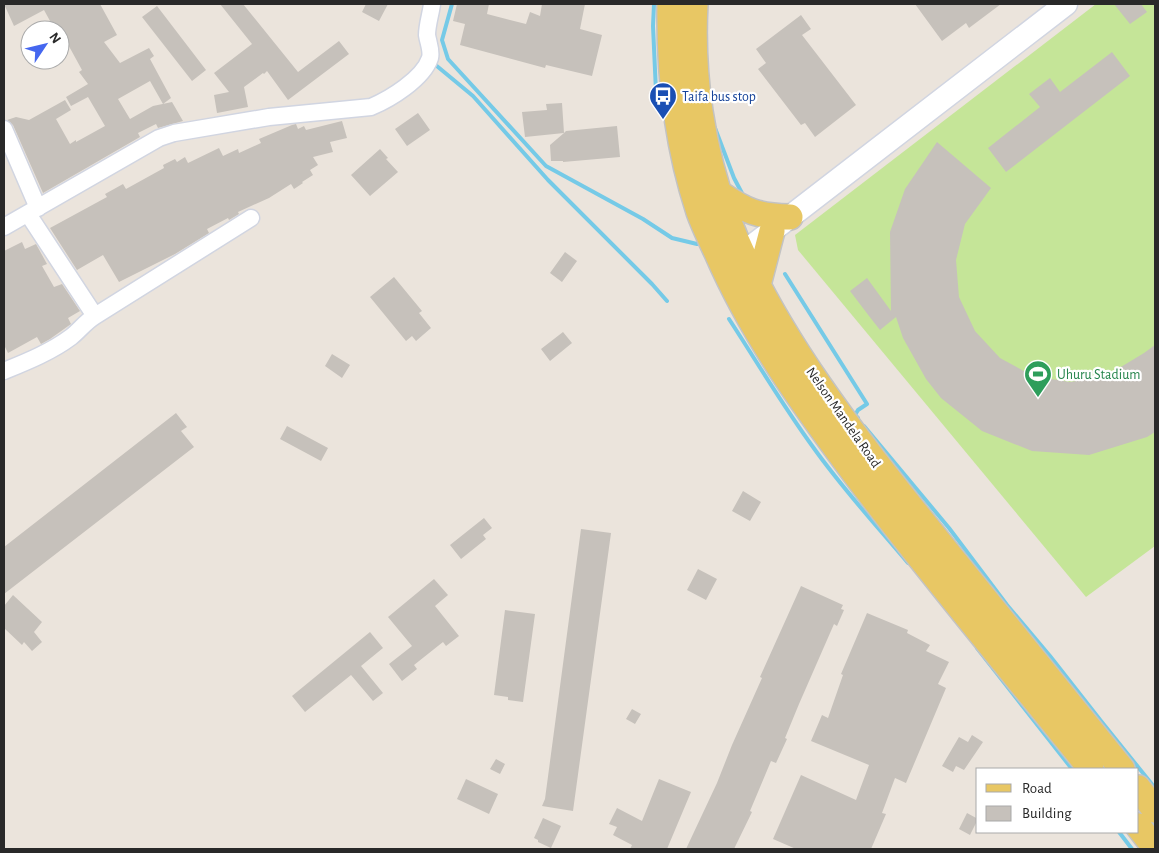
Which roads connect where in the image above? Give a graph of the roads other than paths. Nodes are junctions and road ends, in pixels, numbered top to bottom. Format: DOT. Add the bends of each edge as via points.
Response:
graph roads {
  1 [pos="432,4"];
  2 [pos="670,4"];
  3 [pos="695,4"];
  4 [pos="1066,4"];
  5 [pos="4,129"];
  6 [pos="719,193"];
  7 [pos="33,211"];
  8 [pos="251,218"];
  9 [pos="781,224"];
  10 [pos="4,227"];
  11 [pos="733,259"];
  12 [pos="758,285"];
  13 [pos="95,316"];
  14 [pos="4,372"];
  15 [pos="1090,768"];
  16 [pos="1121,768"];
  17 [pos="1139,789"];
  18 [pos="1155,810"];
  19 [pos="1139,827"];
  20 [pos="1155,848"];
  1 -- 7 [label="street" via="427,33 430,57 410,83 384,101 371,107 269,117 174,133 159,138"];
  2 -- 11 [label="main road, Nelson Mandela Road" via="677,122 688,175 700,215"];
  3 -- 6 [label="main road, Nelson Mandela Road" via="698,89 706,148"];
  4 -- 9 [label="street"];
  5 -- 7 [label="street"];
  6 -- 9 [label="main road" via="739,207"];
  6 -- 11 [label="main road, Nelson Mandela Road" via="728,218"];
  7 -- 10 [label="street"];
  7 -- 13 [label="street"];
  8 -- 13 [label="street"];
  9 -- 11 [label="street"];
  9 -- 12 [label="main road"];
  11 -- 12 [label="main road, Nelson Mandela Road"];
  11 -- 15 [label="main road, Nelson Mandela Road" via="749,320 787,381 890,521"];
  12 -- 16 [label="main road, Nelson Mandela Road" via="792,343 855,437"];
  13 -- 14 [label="street" via="50,350"];
  17 -- 18 [label="main road"];
  19 -- 20 [label="main road"];
}
